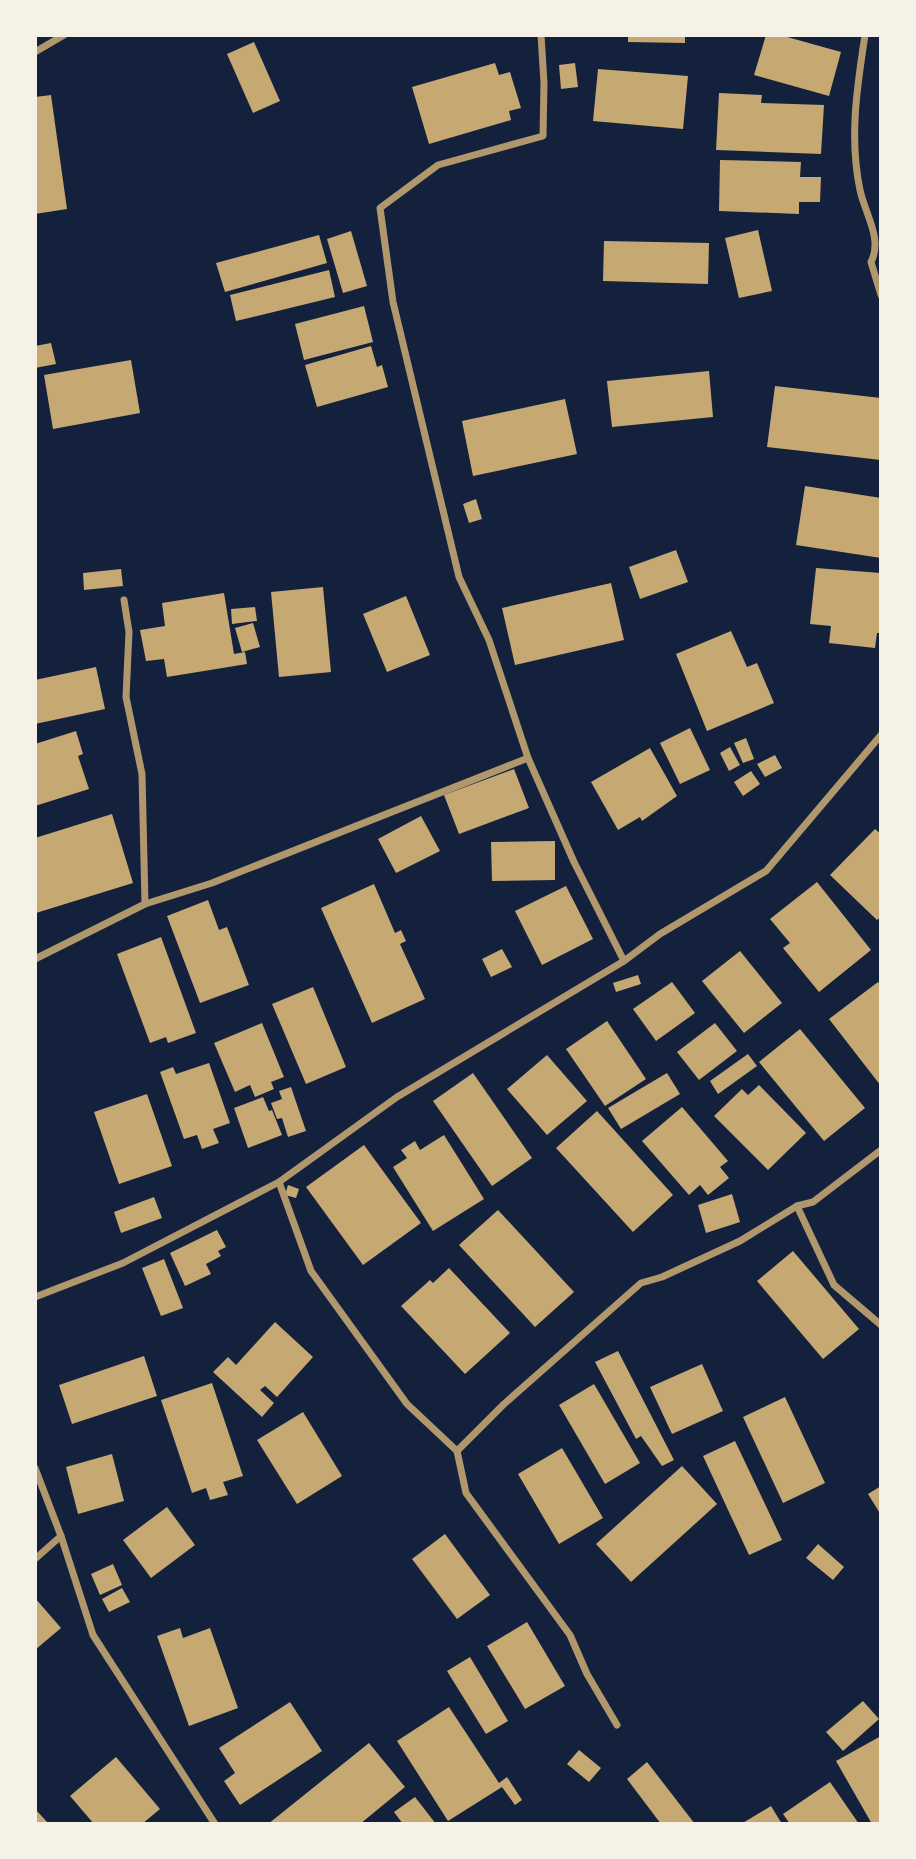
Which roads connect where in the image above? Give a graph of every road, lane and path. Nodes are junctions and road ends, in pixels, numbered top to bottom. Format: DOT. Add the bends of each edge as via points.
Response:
graph roads {
  1 [pos="64,35"];
  2 [pos="541,35"];
  3 [pos="865,35"];
  4 [pos="35,52"];
  5 [pos="881,295"];
  6 [pos="124,600"];
  7 [pos="881,735"];
  8 [pos="528,758"];
  9 [pos="145,904"];
  10 [pos="35,959"];
  11 [pos="624,961"];
  12 [pos="881,1150"];
  13 [pos="279,1182"];
  14 [pos="797,1206"];
  15 [pos="35,1297"];
  16 [pos="881,1325"];
  17 [pos="457,1451"];
  18 [pos="35,1468"];
  19 [pos="61,1536"];
  20 [pos="35,1559"];
  21 [pos="617,1725"];
  22 [pos="215,1824"];
  1 -- 4 [label="street"];
  2 -- 8 [label="street" via="543,136 438,165 380,208 393,302 459,577 489,640"];
  3 -- 5 [label="street" via="854,100 857,170 876,240 871,262"];
  6 -- 9 [label="street" via="129,632 126,696 142,774"];
  7 -- 11 [label="street" via="766,871 660,934"];
  8 -- 9 [label="street" via="212,883"];
  8 -- 11 [label="street"];
  9 -- 10 [label="street"];
  11 -- 13 [label="street" via="397,1097"];
  12 -- 14 [label="street" via="813,1202"];
  13 -- 15 [label="street" via="123,1263"];
  13 -- 17 [label="street" via="312,1271 407,1404"];
  14 -- 16 [label="street" via="834,1285"];
  14 -- 17 [label="street" via="740,1241 641,1283"];
  17 -- 21 [label="street" via="466,1493 570,1634"];
  18 -- 19 [label="street"];
  19 -- 20 [label="street"];
  19 -- 22 [label="street" via="93,1635"];
}
